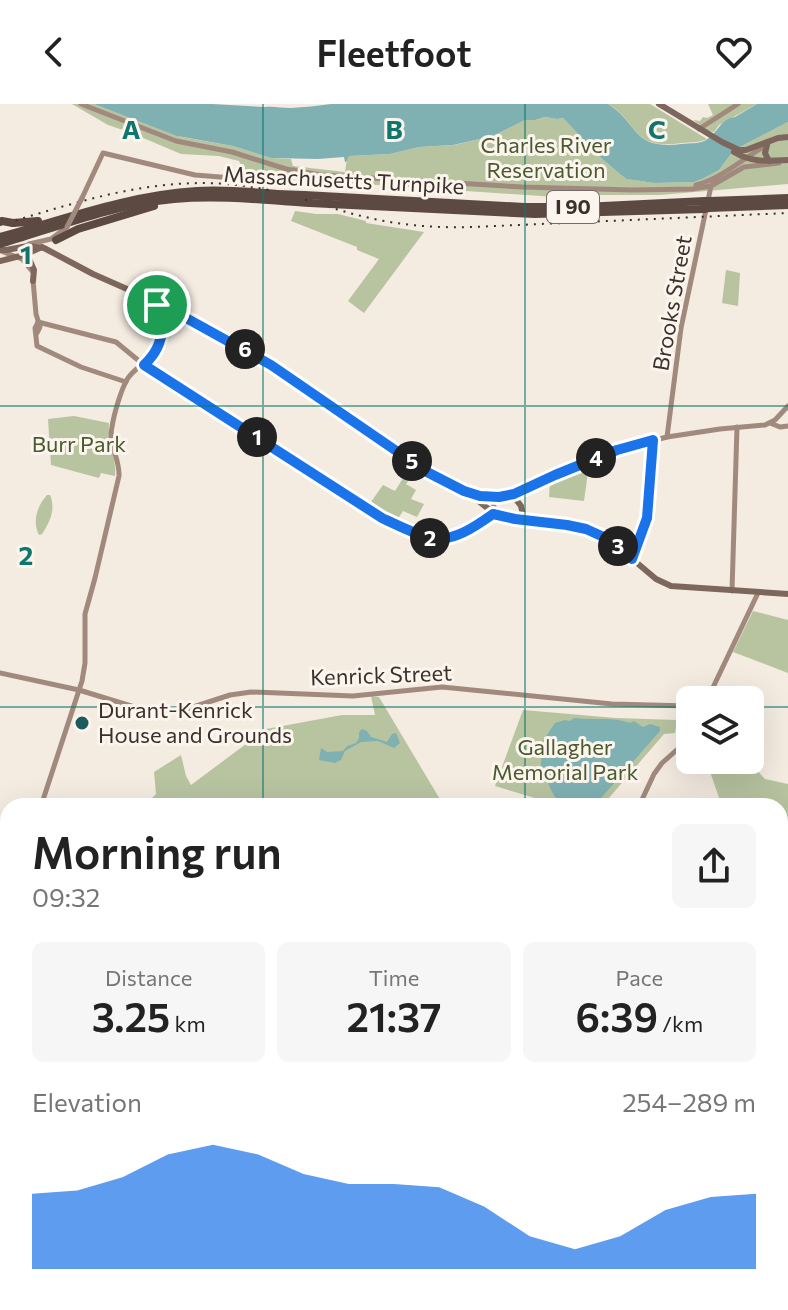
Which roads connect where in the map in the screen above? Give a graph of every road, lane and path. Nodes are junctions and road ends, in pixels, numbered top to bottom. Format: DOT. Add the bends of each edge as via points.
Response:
graph roads {
  1 [pos="81,104"];
  2 [pos="659,104"];
  3 [pos="738,104"];
  4 [pos="699,129"];
  5 [pos="787,137"];
  6 [pos="767,145"];
  7 [pos="737,151"];
  8 [pos="744,158"];
  9 [pos="788,160"];
  10 [pos="769,161"];
  11 [pos="292,170"];
  12 [pos="717,178"];
  13 [pos="711,186"];
  14 [pos="676,189"];
  15 [pos="200,194"];
  16 [pos="788,198"];
  17 [pos="307,199"];
  18 [pos="707,205"];
  19 [pos="788,205"];
  20 [pos="1,220"];
  21 [pos="67,227"];
  22 [pos="0,237"];
  23 [pos="56,240"];
  24 [pos="19,247"];
  25 [pos="42,247"];
  26 [pos="0,248"];
  27 [pos="27,254"];
  28 [pos="56,254"];
  29 [pos="18,257"];
  30 [pos="4,260"];
  31 [pos="32,272"];
  32 [pos="33,281"];
  33 [pos="159,306"];
  34 [pos="38,322"];
  35 [pos="144,365"];
  36 [pos="126,382"];
  37 [pos="788,406"];
  38 [pos="772,421"];
  39 [pos="786,426"];
  40 [pos="737,427"];
  41 [pos="667,437"];
  42 [pos="653,440"];
  43 [pos="523,490"];
  44 [pos="464,491"];
  45 [pos="488,497"];
  46 [pos="504,497"];
  47 [pos="520,504"];
  48 [pos="484,505"];
  49 [pos="493,514"];
  50 [pos="515,514"];
  51 [pos="504,517"];
  52 [pos="524,519"];
  53 [pos="632,559"];
  54 [pos="732,591"];
  55 [pos="758,593"];
  56 [pos="788,594"];
  57 [pos="0,673"];
  58 [pos="714,686"];
  59 [pos="79,690"];
  60 [pos="676,706"];
  61 [pos="676,751"];
  62 [pos="44,798"];
  63 [pos="643,798"];
  1 -- 11 [label="street" via="171,139"];
  2 -- 4 [label="main road"];
  3 -- 4 [label="street"];
  4 -- 7 [label="main road"];
  5 -- 6 [label="street"];
  5 -- 7 [label="main road"];
  6 -- 8 [label="street"];
  6 -- 10 [label="main road"];
  7 -- 8 [label="main road"];
  8 -- 10 [label="main road"];
  8 -- 12 [label="street"];
  9 -- 10 [label="main road"];
  9 -- 13 [label="street" via="742,168"];
  11 -- 14 [label="street" via="494,186"];
  11 -- 21 [label="street, bridge" via="290,175 245,179 102,156"];
  12 -- 13 [label="street, Brooks Street"];
  12 -- 14 [label="street"];
  13 -- 14 [label="street"];
  13 -- 41 [label="street, Brooks Street" via="681,328"];
  15 -- 17 [label="highway, Massachusetts Turnpike / I 90"];
  15 -- 17 [label="highway, Massachusetts Turnpike / I 90, bridge"];
  15 -- 20 [label="highway, bridge" via="186,189 140,194 33,222"];
  15 -- 22 [label="highway, Massachusetts Turnpike / I 90" via="130,200"];
  15 -- 23 [label="highway"];
  15 -- 26 [label="highway, Massachusetts Turnpike / I 90" via="134,205"];
  16 -- 18 [label="highway, Massachusetts Turnpike / I 90"];
  17 -- 18 [label="highway, Massachusetts Turnpike / I 90" via="543,207"];
  17 -- 18 [label="highway, Massachusetts Turnpike / I 90, bridge" via="525,214"];
  18 -- 19 [label="highway, Massachusetts Turnpike / I 90"];
  21 -- 23 [label="street"];
  21 -- 24 [label="street" via="51,239"];
  23 -- 25 [label="street"];
  23 -- 28 [label="main road"];
  24 -- 25 [label="main road"];
  24 -- 26 [label="main road"];
  25 -- 27 [label="main road"];
  25 -- 28 [label="main road"];
  26 -- 29 [label="street"];
  27 -- 29 [label="main road"];
  27 -- 32 [label="main road"];
  28 -- 33 [label="main road"];
  29 -- 30 [label="main road"];
  29 -- 31 [label="street"];
  30 -- 31 [label="street"];
  31 -- 32 [label="street"];
  32 -- 34 [label="street"];
  33 -- 35 [label="street" via="162,336"];
  33 -- 44 [label="main road" via="260,358 424,470"];
  34 -- 35 [label="street" via="116,342"];
  34 -- 36 [label="street" via="38,347"];
  35 -- 36 [label="street"];
  35 -- 49 [label="street" via="399,526 446,539"];
  36 -- 59 [label="street" via="111,428 119,476 85,614"];
  37 -- 38 [label="street"];
  38 -- 39 [label="street"];
  38 -- 40 [label="street"];
  40 -- 41 [label="street"];
  40 -- 54 [label="street"];
  41 -- 42 [label="street"];
  42 -- 43 [label="street"];
  42 -- 53 [label="street" via="647,518"];
  43 -- 46 [label="street"];
  43 -- 47 [label="street"];
  44 -- 45 [label="main road"];
  44 -- 48 [label="main road"];
  45 -- 46 [label="main road"];
  45 -- 48 [label="main road"];
  46 -- 47 [label="main road"];
  46 -- 49 [label="street" via="495,501"];
  47 -- 50 [label="street"];
  47 -- 52 [label="main road"];
  48 -- 49 [label="main road"];
  49 -- 50 [label="street"];
  49 -- 51 [label="main road"];
  50 -- 51 [label="street"];
  50 -- 52 [label="street"];
  51 -- 52 [label="main road"];
  52 -- 53 [label="main road" via="594,532"];
  53 -- 54 [label="main road" via="663,584"];
  54 -- 55 [label="main road"];
  55 -- 56 [label="main road"];
  55 -- 58 [label="street"];
  57 -- 59 [label="street, Kenrick Street"];
  59 -- 60 [label="street, Kenrick Street" via="157,712 251,692 353,696 442,687"];
  59 -- 62 [label="street"];
  61 -- 63 [label="street" via="654,774"];
}
